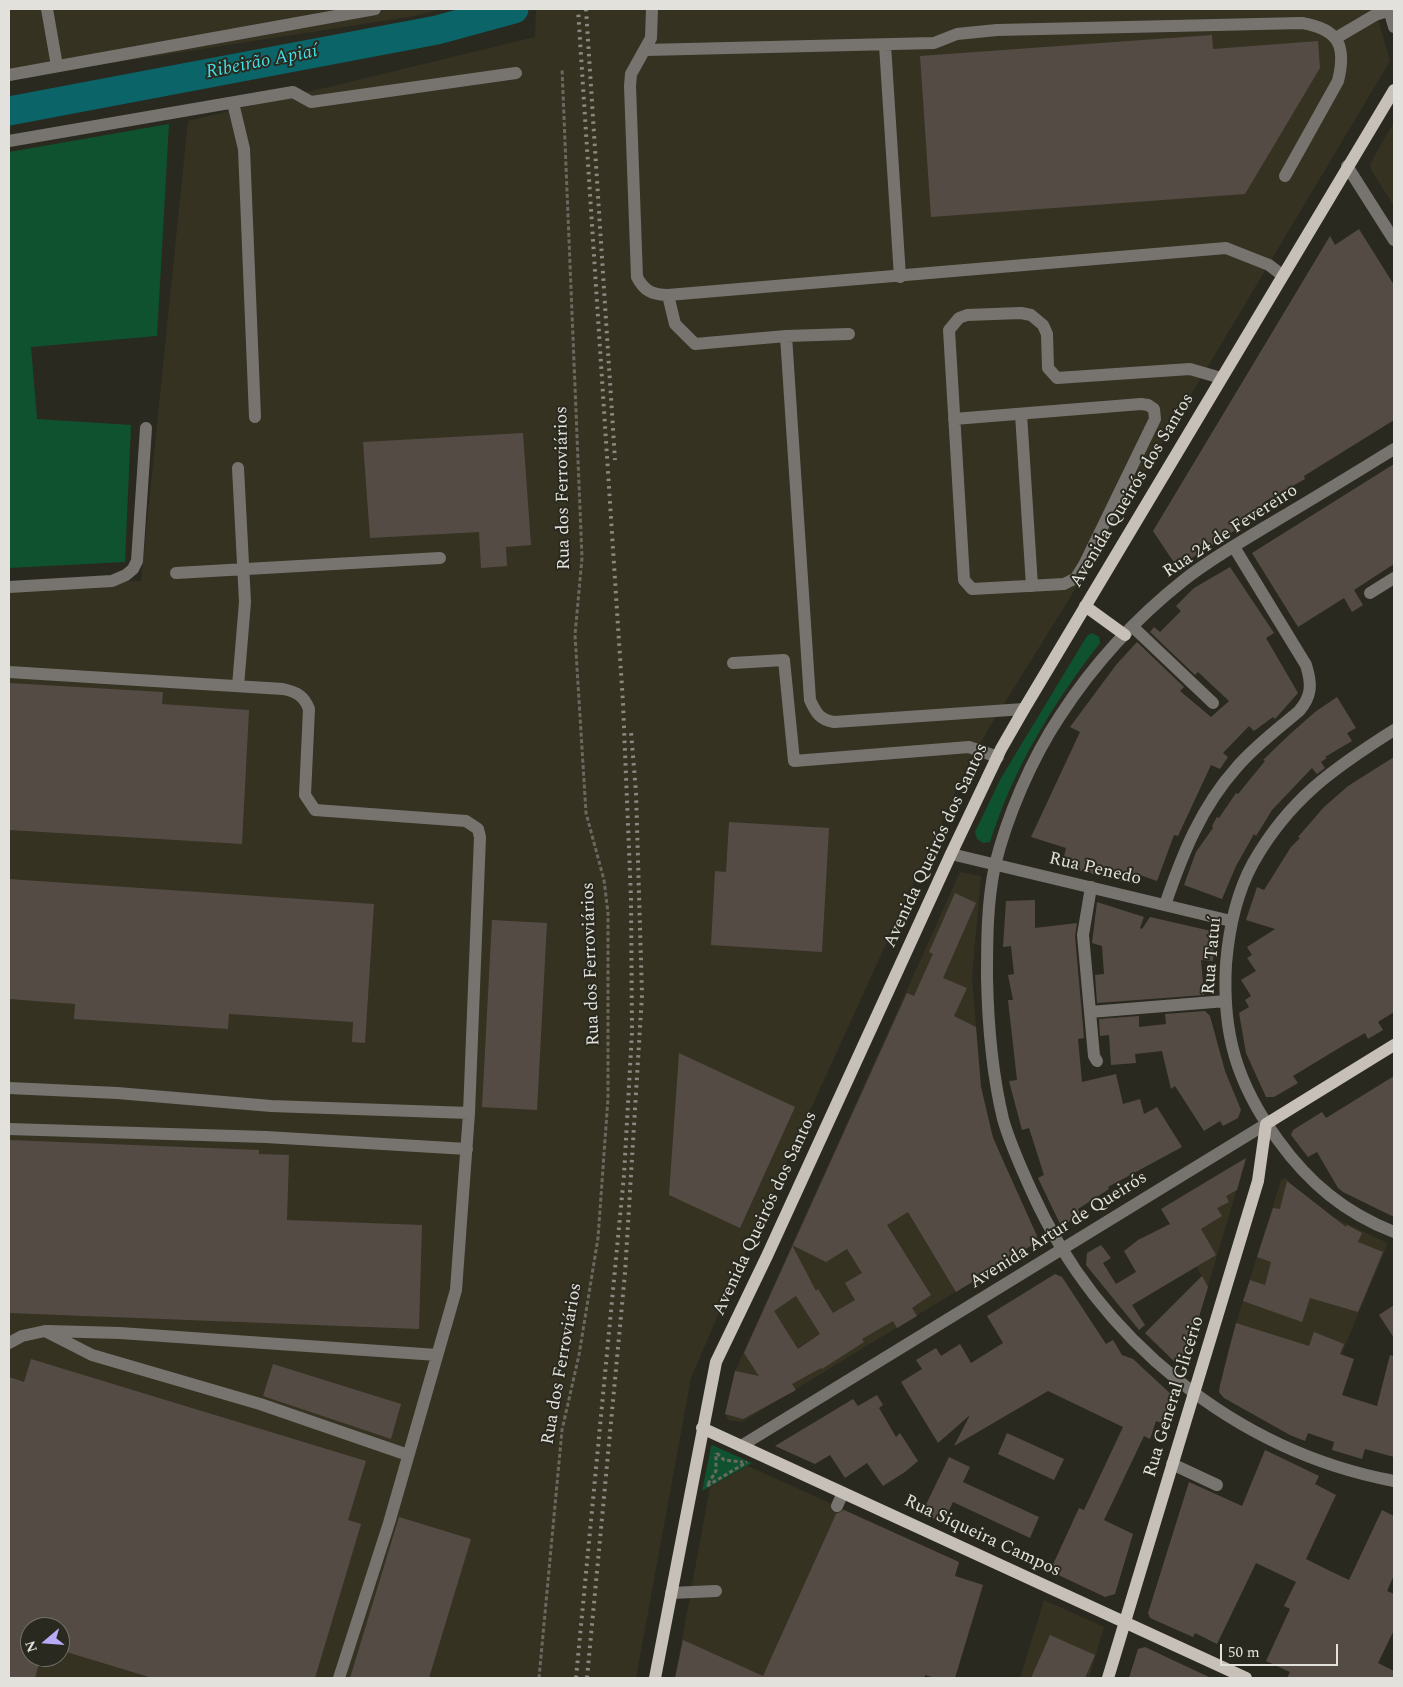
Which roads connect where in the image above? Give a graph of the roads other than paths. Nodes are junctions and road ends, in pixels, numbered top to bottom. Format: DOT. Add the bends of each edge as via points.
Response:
graph roads {
  1 [pos="47,9"];
  2 [pos="375,9"];
  3 [pos="652,9"];
  4 [pos="357,10"];
  5 [pos="1389,10"];
  6 [pos="321,14"];
  7 [pos="1394,26"];
  8 [pos="1336,38"];
  9 [pos="885,44"];
  10 [pos="646,50"];
  11 [pos="57,66"];
  12 [pos="516,73"];
  13 [pos="9,75"];
  14 [pos="1394,90"];
  15 [pos="234,103"];
  16 [pos="9,141"];
  17 [pos="1347,166"];
  18 [pos="1286,176"];
  19 [pos="1394,240"];
  20 [pos="1282,275"];
  21 [pos="900,277"];
  22 [pos="668,295"];
  23 [pos="850,334"];
  24 [pos="786,336"];
  25 [pos="1221,378"];
  26 [pos="1020,414"];
  27 [pos="255,417"];
  28 [pos="954,419"];
  29 [pos="146,428"];
  30 [pos="1394,449"];
  31 [pos="238,468"];
  32 [pos="1234,547"];
  33 [pos="440,558"];
  34 [pos="245,568"];
  35 [pos="176,573"];
  36 [pos="1394,578"];
  37 [pos="1032,586"];
  38 [pos="9,587"];
  39 [pos="1370,593"];
  40 [pos="1085,606"];
  41 [pos="1129,631"];
  42 [pos="733,663"];
  43 [pos="9,672"];
  44 [pos="238,686"];
  45 [pos="1213,703"];
  46 [pos="1024,709"];
  47 [pos="1394,730"];
  48 [pos="998,757"];
  49 [pos="951,854"];
  50 [pos="996,865"];
  51 [pos="1091,887"];
  52 [pos="1165,905"];
  53 [pos="1231,921"];
  54 [pos="1226,1001"];
  55 [pos="1090,1012"];
  56 [pos="1394,1045"];
  57 [pos="1097,1061"];
  58 [pos="9,1088"];
  59 [pos="469,1113"];
  60 [pos="1266,1124"];
  61 [pos="9,1129"];
  62 [pos="466,1148"];
  63 [pos="1394,1232"];
  64 [pos="1062,1250"];
  65 [pos="45,1331"];
  66 [pos="9,1333"];
  67 [pos="22,1336"];
  68 [pos="9,1343"];
  69 [pos="437,1355"];
  70 [pos="1194,1393"];
  71 [pos="702,1428"];
  72 [pos="742,1446"];
  73 [pos="408,1455"];
  74 [pos="1172,1464"];
  75 [pos="1394,1482"];
  76 [pos="1217,1485"];
  77 [pos="843,1492"];
  78 [pos="837,1506"];
  79 [pos="716,1591"];
  80 [pos="671,1593"];
  81 [pos="1125,1622"];
  82 [pos="339,1678"];
  83 [pos="655,1678"];
  84 [pos="1108,1678"];
  85 [pos="1246,1678"];
  1 -- 11 [label="street"];
  2 -- 4 [label="street"];
  3 -- 10 [label="street" via="653,25"];
  4 -- 6 [label="street"];
  5 -- 7 [label="street"];
  5 -- 8 [label="street"];
  6 -- 11 [label="street"];
  8 -- 9 [label="street" via="1327,29 1302,23 997,30 957,34 934,43"];
  8 -- 18 [label="street" via="1342,66 1338,81"];
  9 -- 10 [label="street"];
  9 -- 21 [label="street"];
  10 -- 22 [label="street" via="631,74 630,86 636,277 648,292"];
  11 -- 13 [label="street"];
  12 -- 15 [label="street" via="311,102 293,92"];
  14 -- 17 [label="main road, Avenida Queirós dos Santos"];
  15 -- 16 [label="street"];
  15 -- 27 [label="street" via="244,149"];
  17 -- 19 [label="street"];
  17 -- 20 [label="main road, Avenida Queirós dos Santos"];
  20 -- 21 [label="street" via="1269,265 1226,248"];
  20 -- 25 [label="main road, Avenida Queirós dos Santos"];
  21 -- 22 [label="street"];
  22 -- 24 [label="street" via="675,324 696,344"];
  23 -- 24 [label="street"];
  24 -- 46 [label="street" via="810,700 816,714 834,722"];
  25 -- 28 [label="street" via="1190,369 1057,378 1048,368 1047,334 1038,319 1021,313 967,315 959,318 949,330"];
  25 -- 40 [label="main road, Avenida Queirós dos Santos"];
  26 -- 28 [label="street"];
  26 -- 37 [label="street"];
  26 -- 37 [label="street" via="1141,404 1148,405 1155,413 1155,420 1076,578 1064,584"];
  28 -- 37 [label="street" via="964,580 972,589"];
  29 -- 38 [label="street" via="137,561 133,569 112,582"];
  30 -- 32 [label="street, Rua 24 de Fevereiro"];
  31 -- 34 [label="street"];
  32 -- 41 [label="street, Rua 24 de Fevereiro" via="1186,578"];
  32 -- 52 [label="street" via="1306,665 1311,687 1307,701 1299,711 1238,766 1213,798 1188,843"];
  33 -- 34 [label="street"];
  34 -- 35 [label="street"];
  34 -- 44 [label="street"];
  36 -- 39 [label="street"];
  40 -- 41 [label="main road"];
  40 -- 46 [label="main road, Avenida Queirós dos Santos"];
  41 -- 45 [label="street"];
  41 -- 50 [label="street, Rua 24 de Fevereiro" via="1088,676 1045,740 1015,808"];
  42 -- 48 [label="street" via="784,660 794,761 969,747"];
  43 -- 44 [label="street"];
  44 -- 59 [label="street" via="283,689 296,692 305,699 309,709 305,795 315,810 466,821 478,829"];
  46 -- 48 [label="main road, Avenida Queirós dos Santos"];
  47 -- 53 [label="street, Rua Tatuí" via="1329,772 1296,803 1253,863 1240,890"];
  48 -- 49 [label="main road, Avenida Queirós dos Santos"];
  49 -- 50 [label="street, Rua Penedo"];
  49 -- 71 [label="main road, Avenida Queirós dos Santos" via="716,1362"];
  50 -- 51 [label="street, Rua Penedo"];
  50 -- 64 [label="street, Rua 24 de Fevereiro" via="987,955 996,1088 1016,1158"];
  51 -- 52 [label="street, Rua Penedo"];
  51 -- 55 [label="street" via="1083,935"];
  52 -- 53 [label="street, Rua Penedo"];
  53 -- 54 [label="street, Rua Tatuí"];
  54 -- 55 [label="street"];
  54 -- 60 [label="street, Rua Tatuí" via="1239,1073"];
  55 -- 57 [label="street"];
  56 -- 60 [label="main road, Avenida Artur de Queirós"];
  58 -- 59 [label="street" via="271,1106"];
  59 -- 62 [label="street"];
  60 -- 63 [label="street, Rua Tatuí" via="1304,1174 1328,1196 1360,1217"];
  60 -- 64 [label="street, Avenida Artur de Queirós"];
  60 -- 70 [label="main road, Rua General Glicério" via="1258,1181"];
  61 -- 62 [label="street" via="266,1137"];
  62 -- 69 [label="street" via="456,1290"];
  64 -- 70 [label="street, Rua 24 de Fevereiro" via="1116,1322"];
  64 -- 72 [label="street, Avenida Artur de Queirós"];
  65 -- 67 [label="street"];
  65 -- 69 [label="street" via="120,1333"];
  65 -- 73 [label="street" via="92,1355 260,1404"];
  66 -- 67 [label="street"];
  67 -- 68 [label="street"];
  69 -- 73 [label="street"];
  70 -- 74 [label="main road, Rua General Glicério"];
  70 -- 75 [label="street, Rua 24 de Fevereiro" via="1246,1427 1290,1448 1335,1466"];
  71 -- 72 [label="main road, Rua Siqueira Campos"];
  71 -- 80 [label="main road, Avenida Queirós dos Santos"];
  72 -- 77 [label="main road, Rua Siqueira Campos"];
  73 -- 82 [label="street"];
  74 -- 76 [label="street"];
  74 -- 81 [label="main road, Rua General Glicério"];
  77 -- 78 [label="street"];
  77 -- 81 [label="main road, Rua Siqueira Campos"];
  79 -- 80 [label="street"];
  80 -- 83 [label="main road, Avenida Queirós dos Santos"];
  81 -- 84 [label="main road, Rua General Glicério"];
  81 -- 85 [label="main road, Rua Siqueira Campos"];
}
